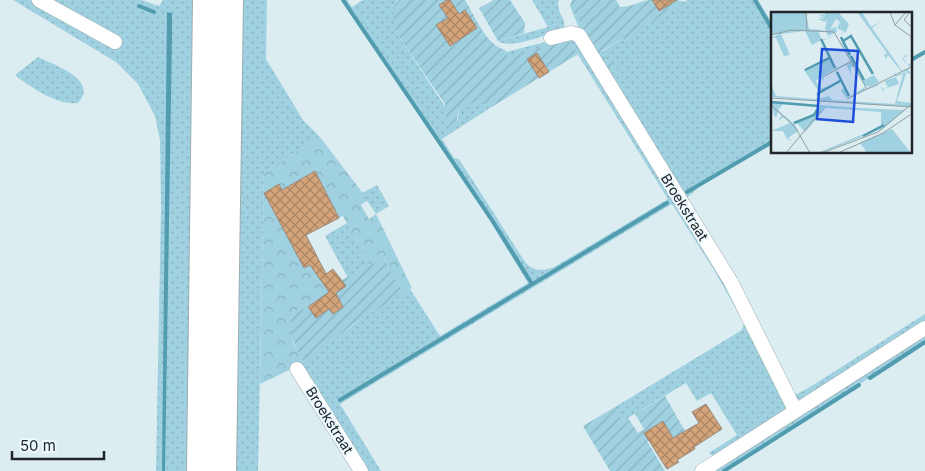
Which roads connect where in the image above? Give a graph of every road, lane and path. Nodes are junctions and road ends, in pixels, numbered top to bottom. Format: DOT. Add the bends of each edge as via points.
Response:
graph roads {
  1 [pos="39,0"];
  2 [pos="206,0"];
  3 [pos="230,0"];
  4 [pos="551,38"];
  5 [pos="115,42"];
  6 [pos="925,328"];
  7 [pos="297,369"];
  8 [pos="795,410"];
  9 [pos="200,471"];
  10 [pos="223,471"];
  11 [pos="361,471"];
  12 [pos="702,471"];
  1 -- 5 [label="street"];
  2 -- 9 [label="highway"];
  3 -- 10 [label="highway"];
  4 -- 8 [label="street, Broekstraat" via="571,32 579,35 731,282"];
  6 -- 8 [label="street"];
  7 -- 11 [label="street, Broekstraat"];
  8 -- 12 [label="street"];
}
